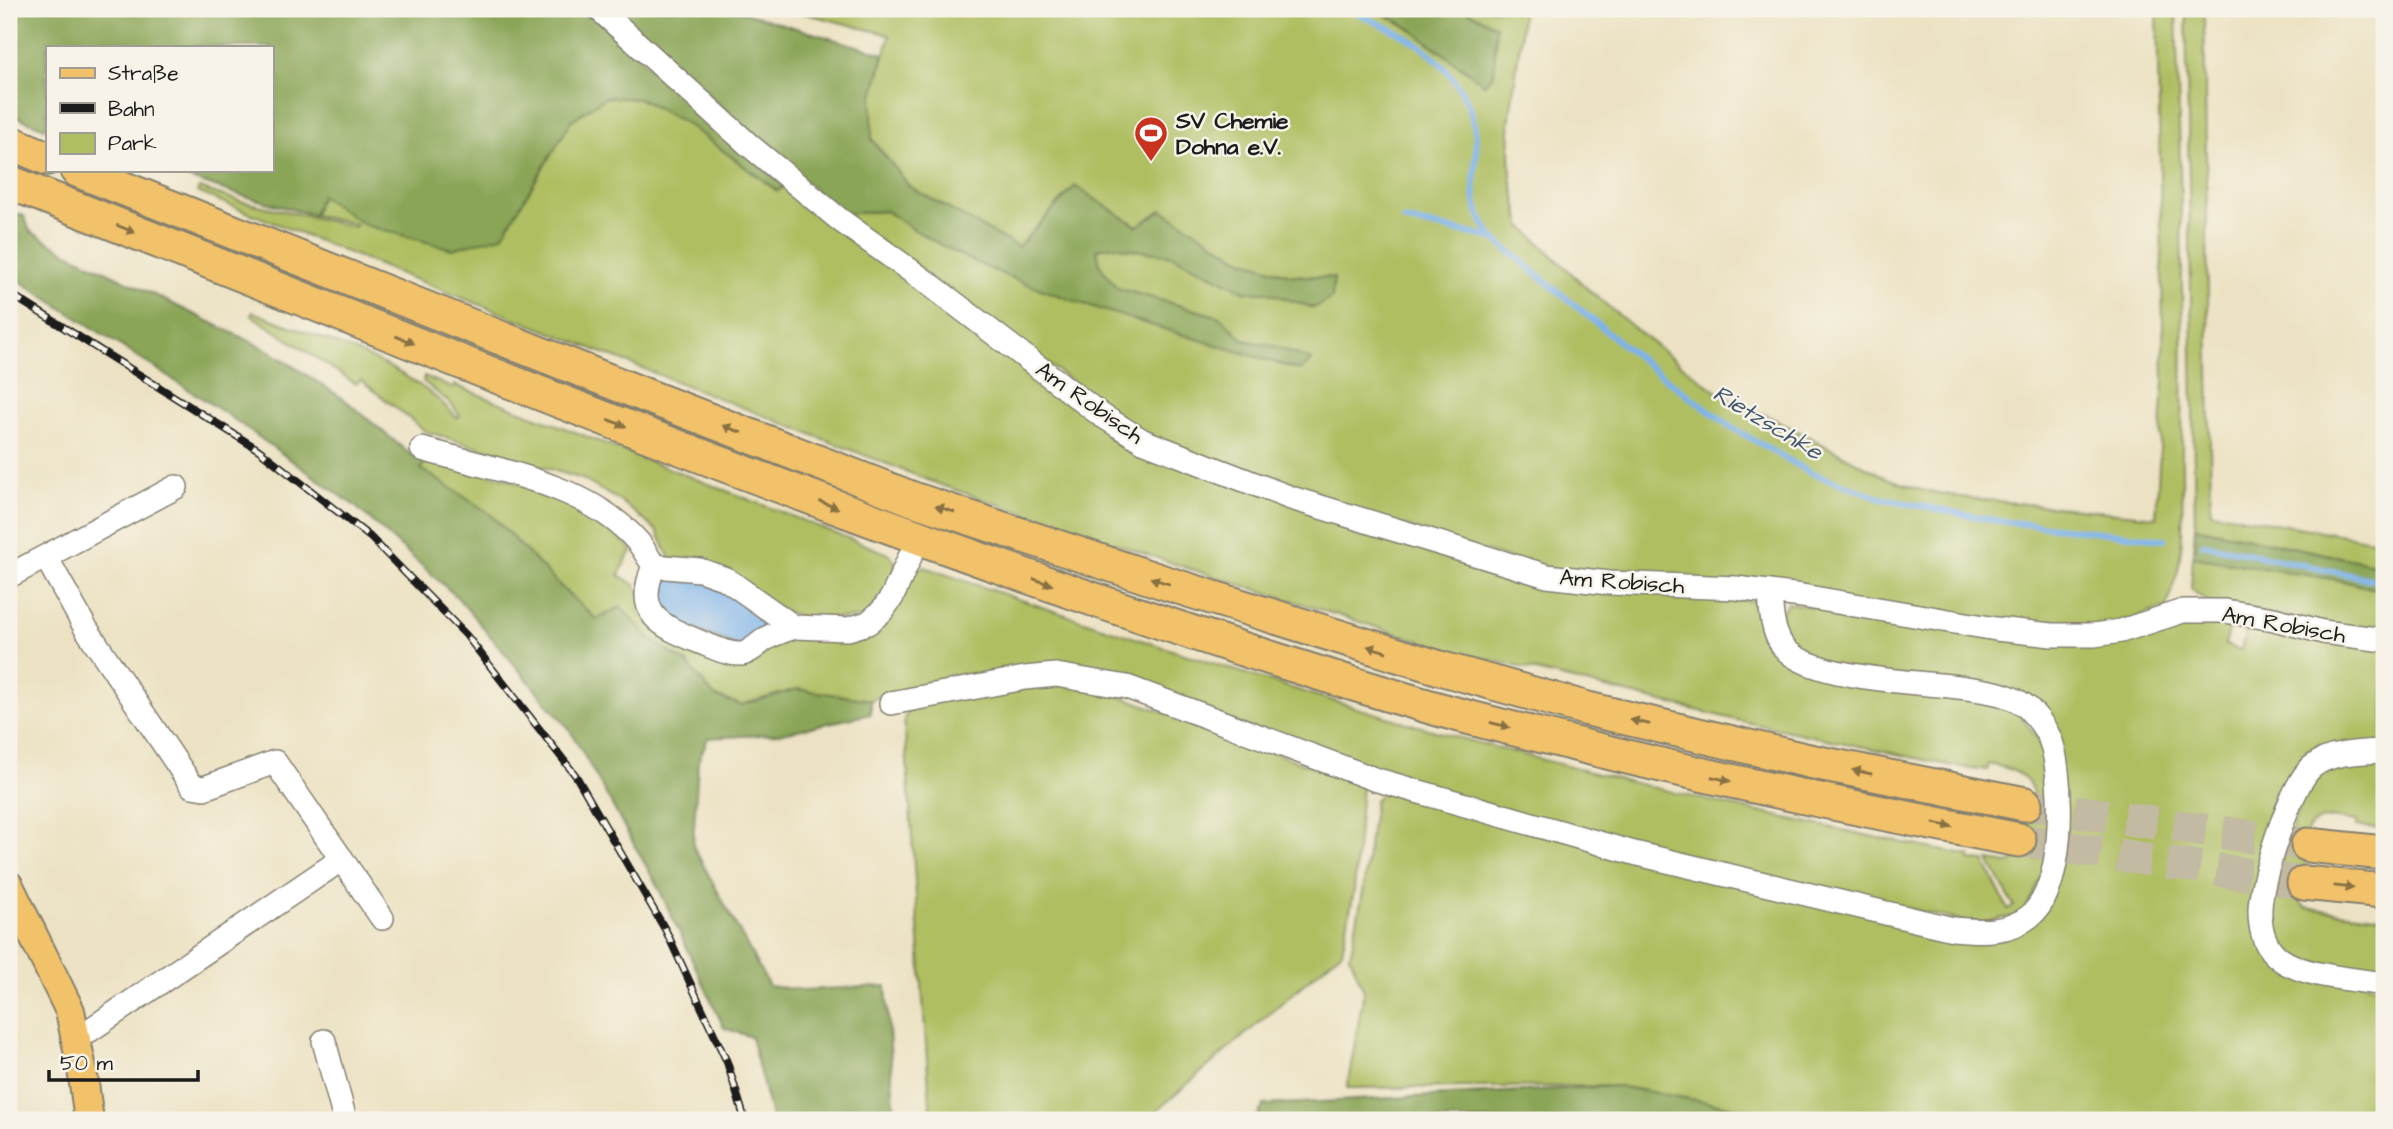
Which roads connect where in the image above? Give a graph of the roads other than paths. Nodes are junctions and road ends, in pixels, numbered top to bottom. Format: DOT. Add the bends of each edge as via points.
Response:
graph roads {
  1 [pos="598,9"];
  2 [pos="9,142"];
  3 [pos="46,158"];
  4 [pos="82,172"];
  5 [pos="9,182"];
  6 [pos="422,449"];
  7 [pos="176,487"];
  8 [pos="918,538"];
  9 [pos="47,556"];
  10 [pos="654,566"];
  11 [pos="9,576"];
  12 [pos="1770,592"];
  13 [pos="794,626"];
  14 [pos="2384,640"];
  15 [pos="891,703"];
  16 [pos="2384,751"];
  17 [pos="2025,804"];
  18 [pos="2019,840"];
  19 [pos="2308,845"];
  20 [pos="2384,853"];
  21 [pos="342,859"];
  22 [pos="2304,883"];
  23 [pos="9,886"];
  24 [pos="2384,891"];
  25 [pos="382,918"];
  26 [pos="2384,984"];
  27 [pos="76,1037"];
  28 [pos="324,1041"];
  29 [pos="89,1120"];
  30 [pos="345,1120"];
  1 -- 12 [label="street, Am Robisch" via="840,220 1101,415 1143,441 1291,498 1547,576"];
  2 -- 3 [label="highway"];
  17 -- 4 [label="highway, one-way" via="1809,761 1588,709 1443,670 1169,584 913,499"];
  5 -- 8 [label="highway, one-way"];
  6 -- 10 [label="street" via="580,499 617,523"];
  7 -- 9 [label="street"];
  8 -- 13 [label="street" via="888,604 868,623 848,629"];
  8 -- 18 [label="highway, one-way" via="1154,621 1434,708 1808,799"];
  9 -- 11 [label="street"];
  9 -- 21 [label="street" via="85,627 192,786 204,788 275,762"];
  10 -- 13 [label="street" via="700,570 726,579"];
  10 -- 13 [label="street" via="646,589 649,605 667,629 742,654"];
  12 -- 14 [label="street, Am Robisch" via="2052,635 2121,631 2183,611 2225,611"];
  12 -- 15 [label="street" via="1777,635 1795,658 1855,675 1988,691 2018,701 2043,726 2057,780 2057,837 2049,889 2030,916 2014,926 1991,930 1954,929 1634,853 1374,779 1127,687 1089,679 1025,678"];
  16 -- 26 [label="street" via="2336,756 2312,766 2296,787 2285,816 2259,909 2264,940 2289,965"];
  19 -- 20 [label="highway"];
  21 -- 25 [label="street"];
  21 -- 27 [label="street"];
  22 -- 24 [label="highway, one-way"];
  23 -- 27 [label="main road" via="70,1011"];
  27 -- 29 [label="main road"];
  28 -- 30 [label="street"];
}
